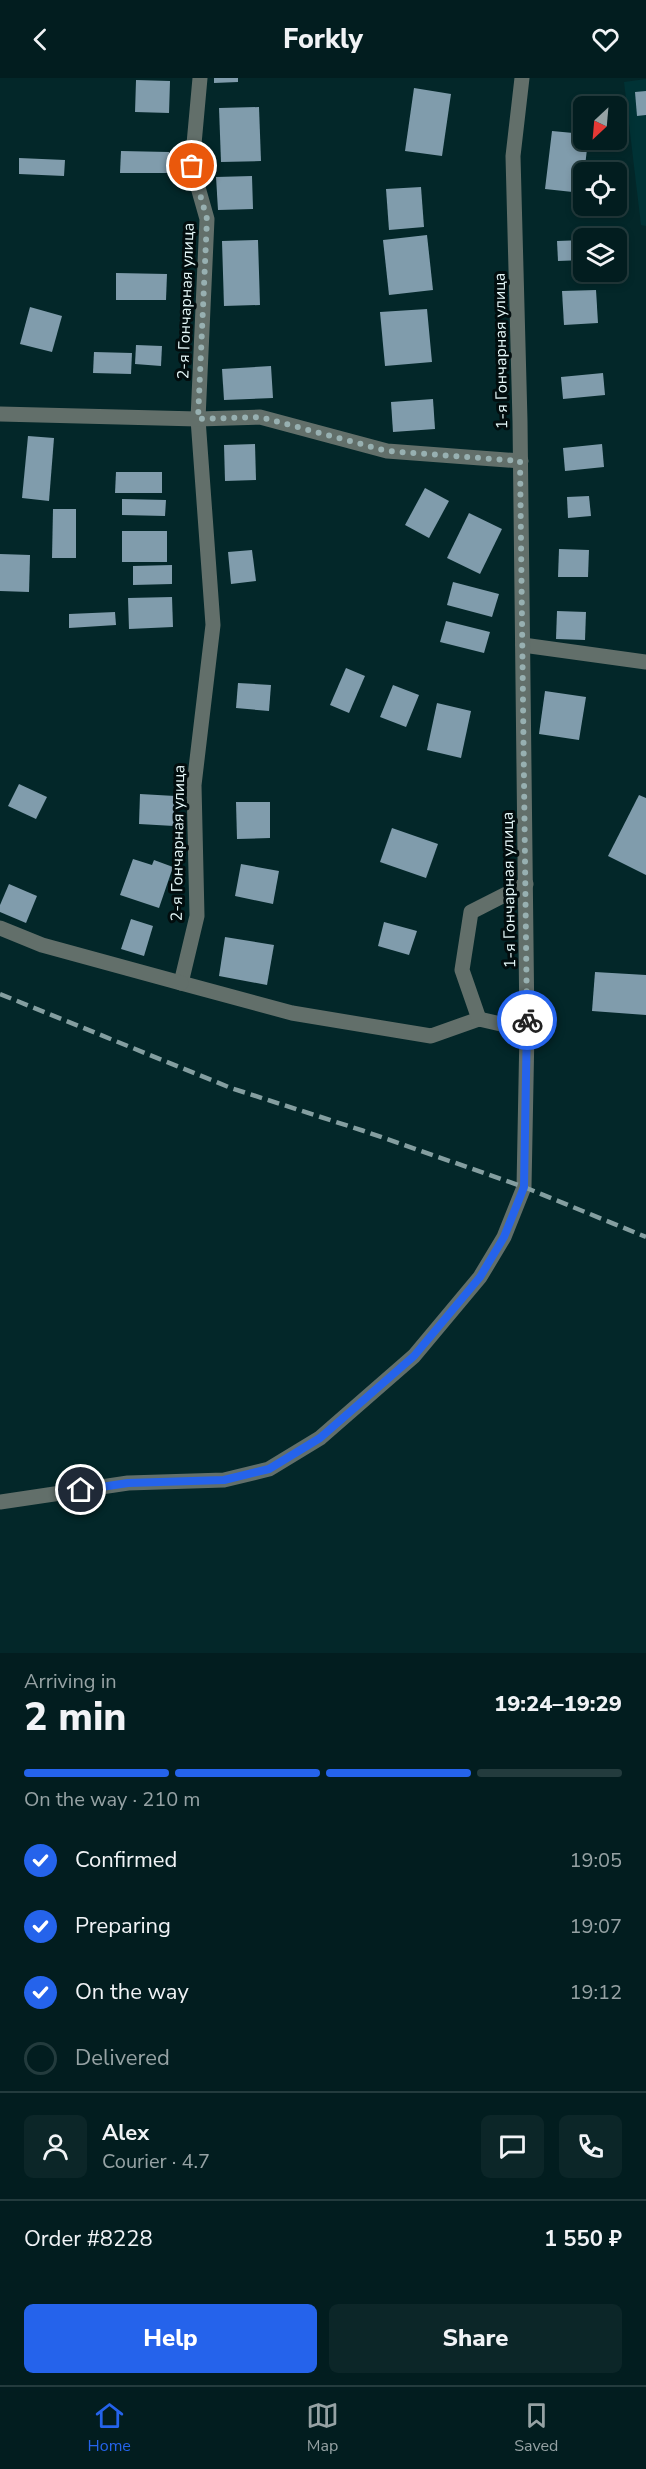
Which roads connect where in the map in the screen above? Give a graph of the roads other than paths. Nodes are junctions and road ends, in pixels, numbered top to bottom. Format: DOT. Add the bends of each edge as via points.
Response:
graph roads {
  1 [pos="200,78"];
  2 [pos="522,78"];
  3 [pos="0,414"];
  4 [pos="198,419"];
  5 [pos="520,461"];
  6 [pos="523,645"];
  7 [pos="646,662"];
  8 [pos="526,884"];
  9 [pos="0,928"];
  10 [pos="181,983"];
  11 [pos="479,1019"];
  12 [pos="527,1030"];
  13 [pos="0,1502"];
  1 -- 4 [label="street, 2-я Гончарная улица" via="192,166 207,219"];
  2 -- 5 [label="street, 1-я Гончарная улица" via="513,156"];
  3 -- 4 [label="street"];
  4 -- 5 [label="street" via="260,417 387,451"];
  4 -- 10 [label="street, 2-я Гончарная улица" via="213,625 194,785 197,916"];
  5 -- 6 [label="street, 1-я Гончарная улица"];
  6 -- 7 [label="street"];
  6 -- 8 [label="street, 1-я Гончарная улица"];
  8 -- 11 [label="street" via="471,912 462,970"];
  8 -- 12 [label="street, 1-я Гончарная улица"];
  9 -- 10 [label="street" via="42,945"];
  10 -- 11 [label="street" via="292,1013 431,1036"];
  11 -- 12 [label="street"];
  12 -- 13 [label="street, 1-я Гончарная улица" via="524,1187 504,1237 480,1277 414,1356 320,1438 269,1469 224,1480 128,1483"];
}
